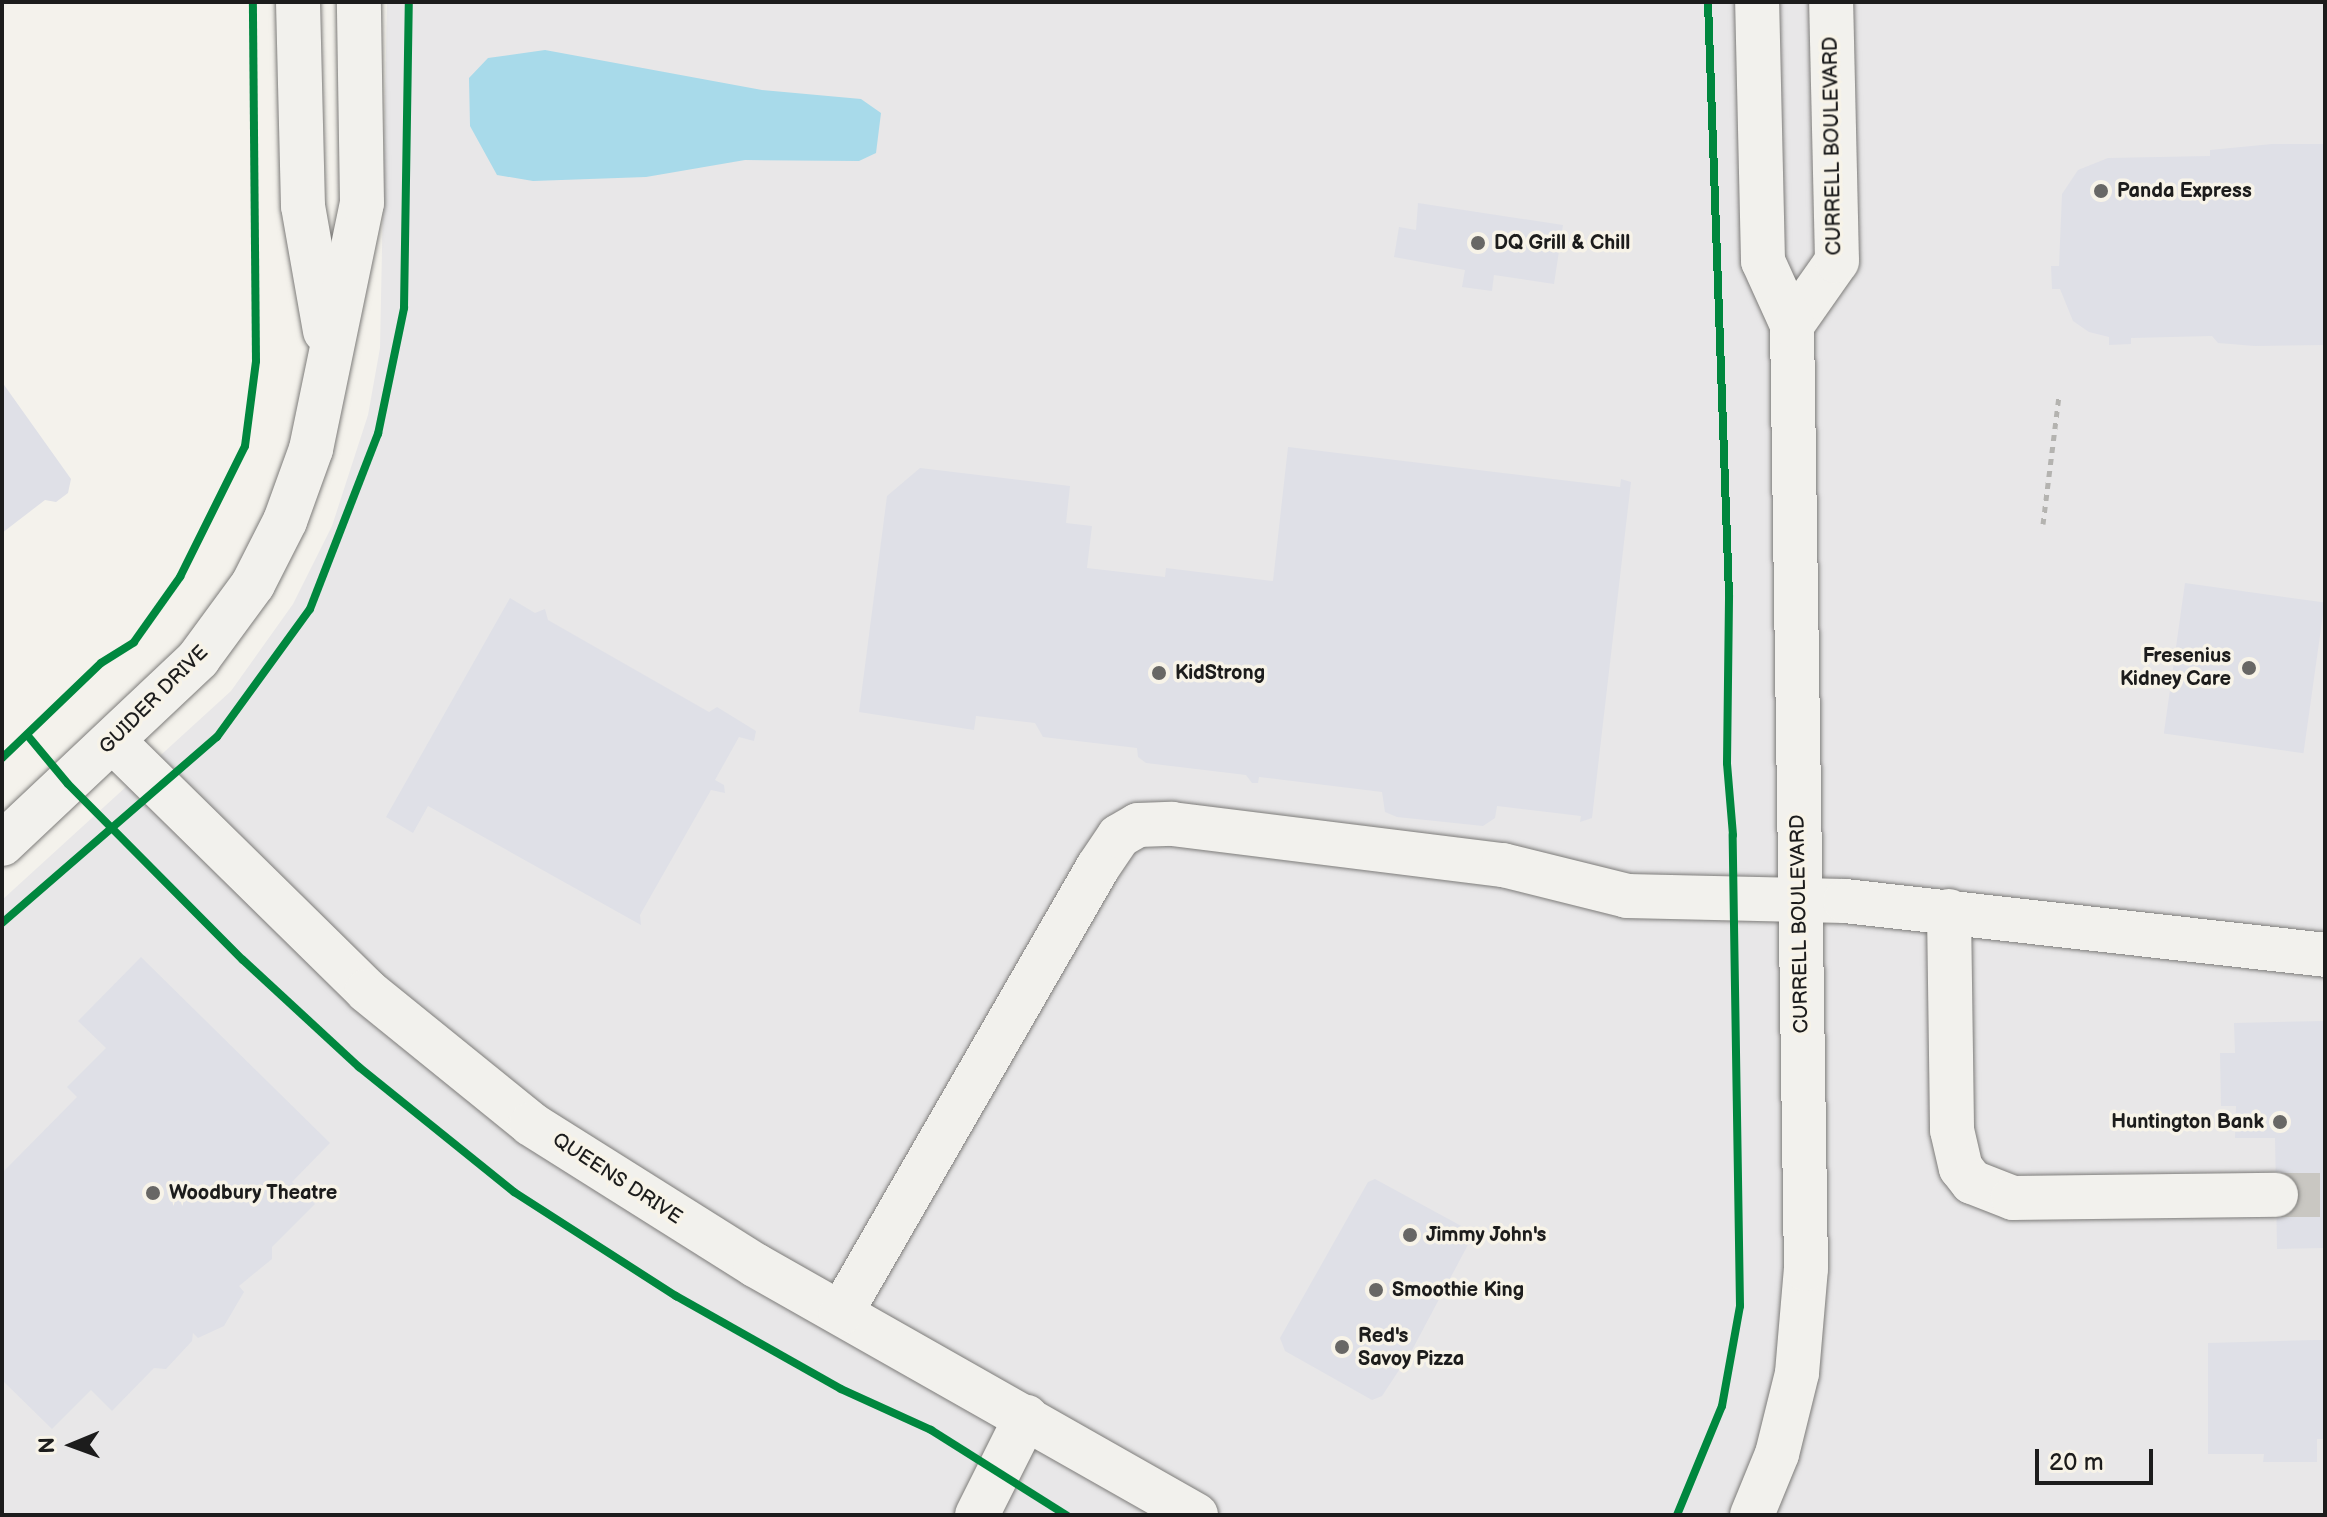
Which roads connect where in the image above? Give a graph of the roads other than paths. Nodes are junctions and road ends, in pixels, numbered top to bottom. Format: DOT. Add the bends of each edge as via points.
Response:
graph roads {
  1 [pos="298,2"];
  2 [pos="359,2"];
  3 [pos="1757,2"];
  4 [pos="1831,2"];
  5 [pos="1792,325"];
  6 [pos="329,349"];
  7 [pos="114,742"];
  8 [pos="2,844"];
  9 [pos="1800,899"];
  10 [pos="1949,911"];
  11 [pos="2325,955"];
  12 [pos="2276,1195"];
  13 [pos="841,1313"];
  14 [pos="1026,1417"];
  15 [pos="977,1515"];
  16 [pos="1196,1515"];
  17 [pos="1752,1515"];
  1 -- 6 [label="street, GUIDER DRIVE" via="303,206"];
  2 -- 6 [label="street, GUIDER DRIVE" via="362,203"];
  3 -- 5 [label="street, CURRELL BOULEVARD" via="1763,261"];
  4 -- 5 [label="street, CURRELL BOULEVARD" via="1837,261"];
  5 -- 9 [label="street, CURRELL BOULEVARD"];
  6 -- 7 [label="street, GUIDER DRIVE" via="311,449 270,553 218,636"];
  7 -- 8 [label="street, GUIDER DRIVE"];
  7 -- 13 [label="street, QUEENS DRIVE" via="367,991 498,1100 672,1215"];
  9 -- 10 [label="street"];
  9 -- 13 [label="street" via="1627,896 1503,865 1172,824 1149,823 1127,830 1098,867"];
  9 -- 17 [label="street, CURRELL BOULEVARD" via="1806,1269 1797,1373 1777,1454"];
  10 -- 11 [label="street"];
  10 -- 12 [label="street" via="1952,1130 1961,1168 1972,1182 2013,1198"];
  13 -- 14 [label="street, QUEENS DRIVE"];
  14 -- 15 [label="street"];
  14 -- 16 [label="street, QUEENS DRIVE"];
}
